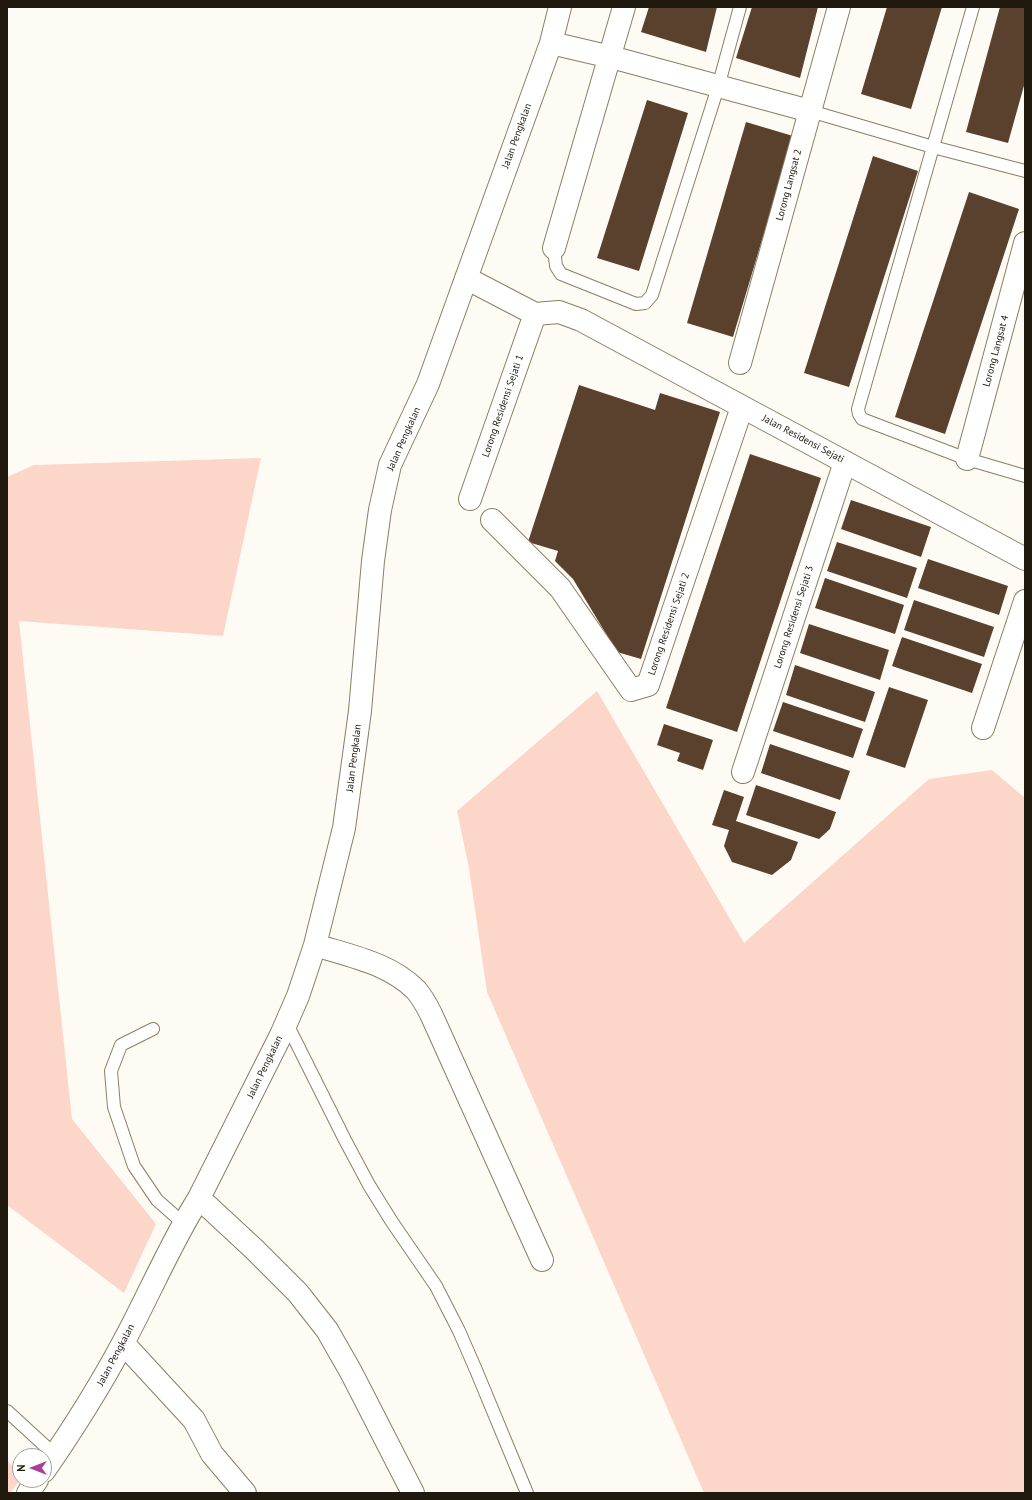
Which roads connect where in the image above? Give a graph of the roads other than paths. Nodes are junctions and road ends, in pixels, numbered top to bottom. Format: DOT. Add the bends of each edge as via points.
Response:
graph roads {
  1 [pos="560,7"];
  2 [pos="624,7"];
  3 [pos="740,7"];
  4 [pos="839,7"];
  5 [pos="973,7"];
  6 [pos="551,43"];
  7 [pos="611,57"];
  8 [pos="718,87"];
  9 [pos="810,111"];
  10 [pos="933,147"];
  11 [pos="1025,171"];
  12 [pos="1025,243"];
  13 [pos="554,248"];
  14 [pos="466,278"];
  15 [pos="535,314"];
  16 [pos="740,363"];
  17 [pos="742,407"];
  18 [pos="967,458"];
  19 [pos="845,462"];
  20 [pos="1025,476"];
  21 [pos="470,499"];
  22 [pos="492,520"];
  23 [pos="1025,559"];
  24 [pos="1025,601"];
  25 [pos="983,728"];
  26 [pos="742,772"];
  27 [pos="315,945"];
  28 [pos="286,1022"];
  29 [pos="153,1028"];
  30 [pos="199,1198"];
  31 [pos="183,1223"];
  32 [pos="542,1260"];
  33 [pos="123,1343"];
  34 [pos="7,1411"];
  35 [pos="37,1448"];
  36 [pos="52,1459"];
  37 [pos="245,1493"];
  38 [pos="413,1493"];
  39 [pos="527,1493"];
  1 -- 6 [label="street, Jalan Pengkalan"];
  2 -- 7 [label="street"];
  3 -- 8 [label="lane"];
  4 -- 9 [label="street, Lorong Langsat 2"];
  5 -- 10 [label="lane"];
  6 -- 7 [label="street"];
  6 -- 14 [label="street, Jalan Pengkalan"];
  7 -- 8 [label="street"];
  7 -- 13 [label="street"];
  8 -- 9 [label="street"];
  8 -- 13 [label="lane" via="652,295 645,303 636,304 561,274 556,266"];
  9 -- 10 [label="lane"];
  9 -- 16 [label="street, Lorong Langsat 2"];
  10 -- 11 [label="lane"];
  10 -- 18 [label="lane" via="858,409 862,419"];
  12 -- 18 [label="street, Lorong Langsat 4"];
  14 -- 15 [label="street"];
  14 -- 27 [label="street, Jalan Pengkalan" via="428,384 390,465 385,487 373,561 360,711 346,815"];
  15 -- 17 [label="street, Jalan Residensi Sejati" via="559,312 581,320"];
  15 -- 21 [label="street, Lorong Residensi Sejati 1"];
  17 -- 19 [label="street, Jalan Residensi Sejati"];
  17 -- 22 [label="street, Lorong Residensi Sejati 2" via="648,685 631,690 560,588"];
  18 -- 20 [label="lane"];
  19 -- 23 [label="street, Jalan Residensi Sejati"];
  19 -- 26 [label="street, Lorong Residensi Sejati 3"];
  24 -- 25 [label="street"];
  27 -- 28 [label="street, Jalan Pengkalan" via="298,996"];
  27 -- 32 [label="street" via="373,963 395,973 417,991 432,1014"];
  28 -- 30 [label="street, Jalan Pengkalan"];
  28 -- 39 [label="lane" via="369,1185 436,1286 459,1331"];
  29 -- 31 [label="lane" via="121,1045 111,1070 114,1107 134,1166 157,1200"];
  30 -- 31 [label="street, Jalan Pengkalan"];
  30 -- 38 [label="street" via="298,1292 327,1330"];
  31 -- 33 [label="street, Jalan Pengkalan"];
  33 -- 36 [label="street, Jalan Pengkalan" via="87,1407"];
  33 -- 37 [label="street" via="194,1420 212,1454"];
  34 -- 35 [label="lane"];
}
